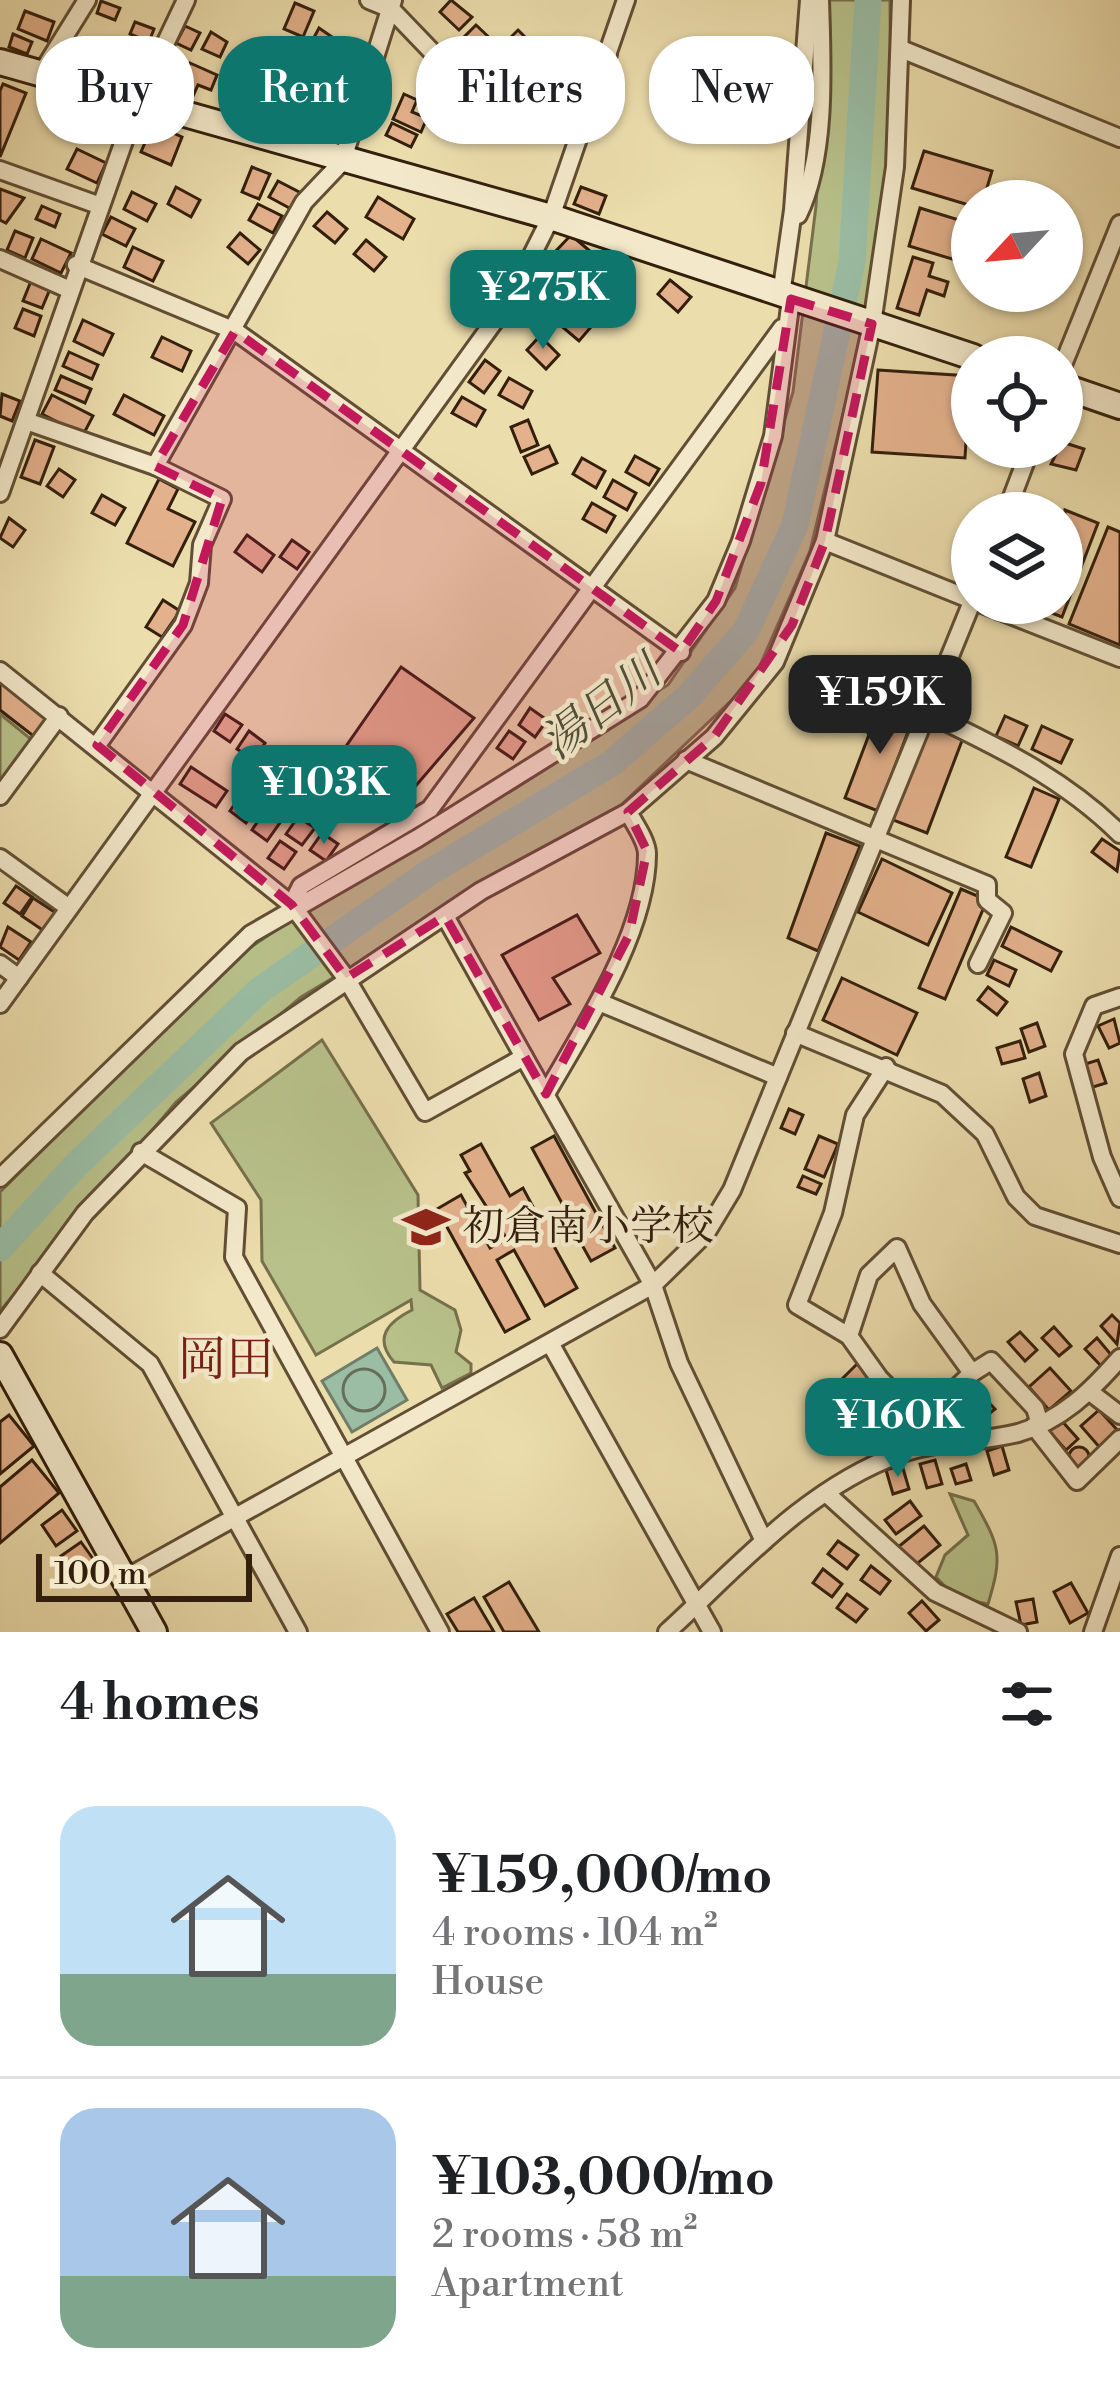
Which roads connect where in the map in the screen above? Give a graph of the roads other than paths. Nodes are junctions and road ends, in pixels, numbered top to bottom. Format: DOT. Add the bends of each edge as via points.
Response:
graph roads {
  1 [pos="87,0"];
  2 [pos="186,0"];
  3 [pos="369,0"];
  4 [pos="626,0"];
  5 [pos="808,0"];
  6 [pos="820,0"];
  7 [pos="901,0"];
  8 [pos="392,4"];
  9 [pos="65,36"];
  10 [pos="169,36"];
  11 [pos="421,36"];
  12 [pos="614,36"];
  13 [pos="901,49"];
  14 [pos="0,62"];
  15 [pos="36,73"];
  16 [pos="194,118"];
  17 [pos="1120,138"];
  18 [pos="121,144"];
  19 [pos="577,144"];
  20 [pos="342,162"];
  21 [pos="0,170"];
  22 [pos="98,205"];
  23 [pos="551,217"];
  24 [pos="1120,224"];
  25 [pos="792,227"];
  26 [pos="0,259"];
  27 [pos="76,265"];
  28 [pos="68,289"];
  29 [pos="788,298"];
  30 [pos="871,323"];
  31 [pos="785,325"];
  32 [pos="235,331"];
  33 [pos="1075,336"];
  34 [pos="951,349"];
  35 [pos="1083,393"];
  36 [pos="1120,406"];
  37 [pos="26,421"];
  38 [pos="400,448"];
  39 [pos="155,466"];
  40 [pos="2,482"];
  41 [pos="825,541"];
  42 [pos="592,587"];
  43 [pos="951,591"];
  44 [pos="965,624"];
  45 [pos="1034,624"];
  46 [pos="682,652"];
  47 [pos="1120,658"];
  48 [pos="0,671"];
  49 [pos="925,712"];
  50 [pos="58,716"];
  51 [pos="98,746"];
  52 [pos="686,760"];
  53 [pos="153,790"];
  54 [pos="0,796"];
  55 [pos="628,812"];
  56 [pos="1120,833"];
  57 [pos="874,838"];
  58 [pos="0,859"];
  59 [pos="69,908"];
  60 [pos="294,908"];
  61 [pos="445,916"];
  62 [pos="0,964"];
  63 [pos="978,964"];
  64 [pos="343,975"];
  65 [pos="19,978"];
  66 [pos="1120,997"];
  67 [pos="599,1002"];
  68 [pos="0,1004"];
  69 [pos="796,1033"];
  70 [pos="524,1058"];
  71 [pos="886,1067"];
  72 [pos="778,1077"];
  73 [pos="546,1094"];
  74 [pos="141,1152"];
  75 [pos="0,1178"];
  76 [pos="1120,1198"];
  77 [pos="1120,1244"];
  78 [pos="40,1273"];
  79 [pos="653,1286"];
  80 [pos="0,1329"];
  81 [pos="849,1336"];
  82 [pos="550,1343"];
  83 [pos="0,1355"];
  84 [pos="1120,1358"];
  85 [pos="972,1373"];
  86 [pos="1090,1392"];
  87 [pos="1120,1415"];
  88 [pos="921,1422"];
  89 [pos="1037,1425"];
  90 [pos="1120,1439"];
  91 [pos="943,1444"];
  92 [pos="345,1456"];
  93 [pos="826,1493"];
  94 [pos="235,1518"];
  95 [pos="764,1541"];
  96 [pos="1120,1556"];
  97 [pos="124,1579"];
  98 [pos="696,1606"];
  99 [pos="154,1632"];
  100 [pos="298,1632"];
  101 [pos="440,1632"];
  102 [pos="667,1632"];
  103 [pos="712,1632"];
  104 [pos="1018,1632"];
  105 [pos="1093,1632"];
  1 -- 9 [label="street"];
  2 -- 10 [label="street"];
  3 -- 8 [label="street"];
  4 -- 12 [label="street"];
  5 -- 25 [label="street"];
  6 -- 25 [label="street" via="815,139 806,199"];
  7 -- 13 [label="street"];
  8 -- 11 [label="street"];
  8 -- 20 [label="street"];
  13 -- 17 [label="street"];
  13 -- 30 [label="street" via="895,167"];
  14 -- 15 [label="street"];
  16 -- 20 [label="street"];
  18 -- 22 [label="street"];
  19 -- 23 [label="street"];
  20 -- 23 [label="street"];
  20 -- 32 [label="street" via="304,202"];
  21 -- 22 [label="street"];
  22 -- 27 [label="street"];
  23 -- 29 [label="street"];
  23 -- 38 [label="street" via="509,301"];
  24 -- 33 [label="street"];
  25 -- 29 [label="street"];
  26 -- 28 [label="street"];
  27 -- 28 [label="street"];
  27 -- 32 [label="street"];
  28 -- 37 [label="street"];
  29 -- 30 [label="street"];
  29 -- 31 [label="street"];
  30 -- 34 [label="street"];
  30 -- 41 [label="street"];
  31 -- 42 [label="street"];
  31 -- 46 [label="street" via="761,483 716,601"];
  32 -- 38 [label="street"];
  32 -- 39 [label="street"];
  35 -- 36 [label="street"];
  37 -- 39 [label="street"];
  37 -- 40 [label="street"];
  38 -- 42 [label="street"];
  38 -- 53 [label="street"];
  39 -- 51 [label="street" via="222,499 183,625"];
  41 -- 43 [label="street"];
  41 -- 52 [label="street" via="775,662"];
  42 -- 46 [label="street"];
  42 -- 60 [label="street" via="430,809 301,886"];
  44 -- 49 [label="street"];
  45 -- 47 [label="street"];
  46 -- 60 [label="street" via="640,699 584,738"];
  48 -- 50 [label="street"];
  49 -- 56 [label="street" via="1002,748 1089,802"];
  49 -- 57 [label="street"];
  50 -- 51 [label="street"];
  50 -- 54 [label="street"];
  51 -- 53 [label="street"];
  52 -- 55 [label="street"];
  52 -- 57 [label="street"];
  53 -- 59 [label="street"];
  53 -- 60 [label="street"];
  55 -- 61 [label="street"];
  55 -- 67 [label="street" via="647,851 629,935"];
  57 -- 63 [label="street" via="987,885 987,900 1003,913"];
  57 -- 69 [label="street"];
  58 -- 59 [label="street"];
  59 -- 65 [label="street"];
  60 -- 64 [label="street"];
  60 -- 75 [label="street" via="224,956"];
  61 -- 64 [label="street"];
  61 -- 70 [label="street"];
  62 -- 65 [label="street"];
  64 -- 70 [label="street" via="425,1112"];
  64 -- 74 [label="street" via="241,1052"];
  65 -- 68 [label="street"];
  66 -- 76 [label="street" via="1094,1006 1074,1054"];
  67 -- 72 [label="street"];
  67 -- 73 [label="street"];
  69 -- 71 [label="street"];
  69 -- 72 [label="street"];
  70 -- 73 [label="street"];
  71 -- 77 [label="street" via="942,1094 973,1121 1035,1216"];
  71 -- 81 [label="street" via="855,1115 833,1213 797,1306"];
  72 -- 79 [label="street" via="732,1190 706,1233"];
  73 -- 79 [label="street"];
  74 -- 78 [label="street"];
  74 -- 92 [label="street" via="237,1208 235,1258"];
  78 -- 80 [label="street"];
  78 -- 94 [label="street" via="150,1364"];
  79 -- 82 [label="street"];
  79 -- 95 [label="street" via="679,1363"];
  81 -- 85 [label="street" via="869,1275 897,1248 922,1304"];
  81 -- 88 [label="street"];
  82 -- 92 [label="street"];
  82 -- 98 [label="street"];
  83 -- 97 [label="street"];
  84 -- 86 [label="street"];
  85 -- 88 [label="street"];
  85 -- 89 [label="street" via="992,1361 1035,1408"];
  86 -- 87 [label="street"];
  86 -- 89 [label="street"];
  88 -- 91 [label="street"];
  89 -- 90 [label="street" via="1077,1480"];
  89 -- 91 [label="street"];
  91 -- 93 [label="street" via="899,1454"];
  92 -- 94 [label="street"];
  92 -- 101 [label="street"];
  93 -- 95 [label="street"];
  93 -- 104 [label="street" via="935,1592"];
  94 -- 97 [label="street"];
  94 -- 100 [label="street"];
  95 -- 98 [label="street"];
  96 -- 105 [label="street"];
  97 -- 99 [label="street"];
  98 -- 102 [label="street"];
  98 -- 103 [label="street"];
}
